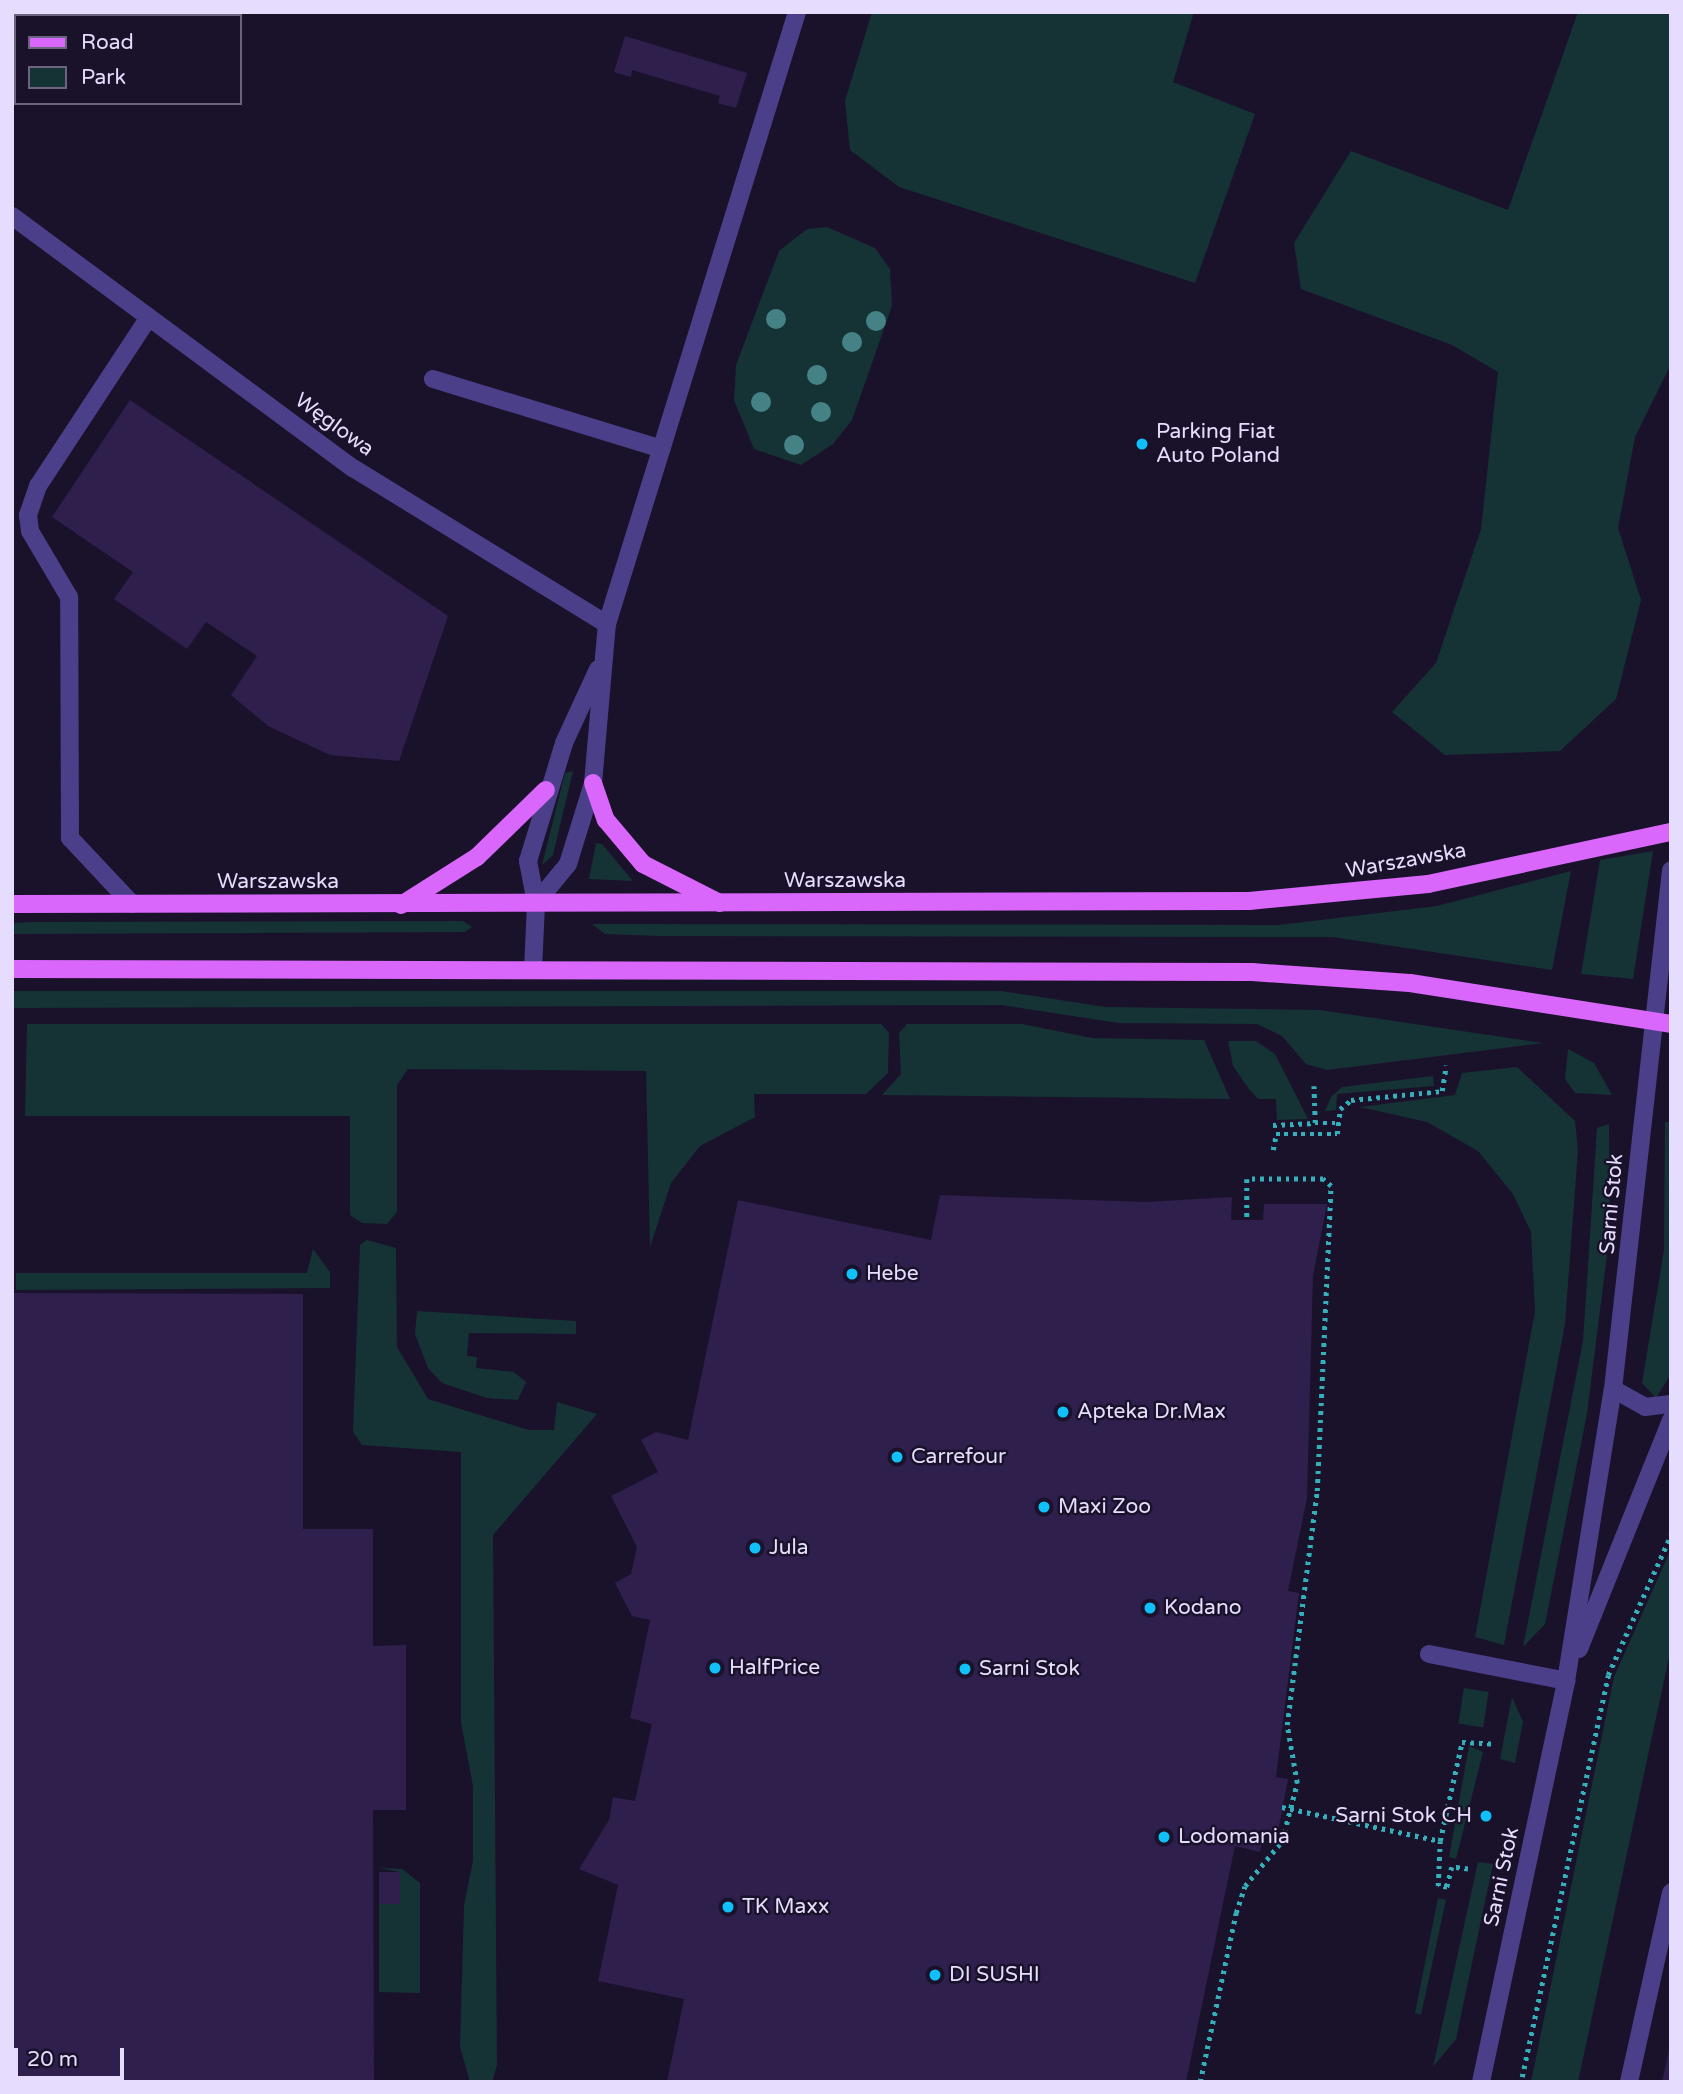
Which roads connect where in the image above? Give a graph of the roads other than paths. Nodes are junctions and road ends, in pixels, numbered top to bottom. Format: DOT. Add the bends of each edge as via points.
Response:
graph roads {
  1 [pos="797,12"];
  2 [pos="12,216"];
  3 [pos="149,317"];
  4 [pos="433,379"];
  5 [pos="662,449"];
  6 [pos="607,624"];
  7 [pos="599,668"];
  8 [pos="593,783"];
  9 [pos="546,789"];
  10 [pos="1671,831"];
  11 [pos="1671,870"];
  12 [pos="536,903"];
  13 [pos="12,904"];
  14 [pos="132,904"];
  15 [pos="401,905"];
  16 [pos="723,905"];
  17 [pos="12,969"];
  18 [pos="533,970"];
  19 [pos="1652,1021"];
  20 [pos="1671,1024"];
  21 [pos="1613,1390"];
  22 [pos="1671,1404"];
  23 [pos="1671,1420"];
  24 [pos="1671,1453"];
  25 [pos="1637,1504"];
  26 [pos="1429,1654"];
  27 [pos="1566,1681"];
  28 [pos="1671,1894"];
  29 [pos="1481,2082"];
  30 [pos="1629,2082"];
  1 -- 5 [label="street"];
  2 -- 3 [label="street, Węglowa"];
  3 -- 6 [label="street, Węglowa" via="353,468"];
  3 -- 14 [label="street" via="38,486 28,515 30,531 69,597 70,838"];
  4 -- 5 [label="street"];
  5 -- 6 [label="street"];
  6 -- 7 [label="street"];
  7 -- 8 [label="street" via="603,711"];
  7 -- 9 [label="street"];
  8 -- 12 [label="street" via="568,864"];
  8 -- 16 [label="main road" via="606,820 643,864"];
  9 -- 12 [label="street" via="528,861"];
  9 -- 15 [label="main road" via="477,857"];
  10 -- 16 [label="main road, Warszawska" via="1348,896"];
  11 -- 19 [label="street, Sarni Stok"];
  12 -- 15 [label="main road, Warszawska"];
  12 -- 16 [label="main road, Warszawska"];
  12 -- 18 [label="street"];
  13 -- 14 [label="main road, Warszawska"];
  14 -- 15 [label="main road, Warszawska"];
  17 -- 18 [label="main road"];
  18 -- 19 [label="main road" via="1252,972 1410,983"];
  19 -- 20 [label="main road"];
  19 -- 21 [label="street, Sarni Stok"];
  21 -- 22 [label="street" via="1645,1407"];
  21 -- 27 [label="street, Sarni Stok"];
  23 -- 25 [label="street, Sarni Stok"];
  24 -- 25 [label="street"];
  25 -- 27 [label="street, Sarni Stok"];
  26 -- 27 [label="street"];
  27 -- 29 [label="street, Sarni Stok"];
  28 -- 30 [label="street"];
}
